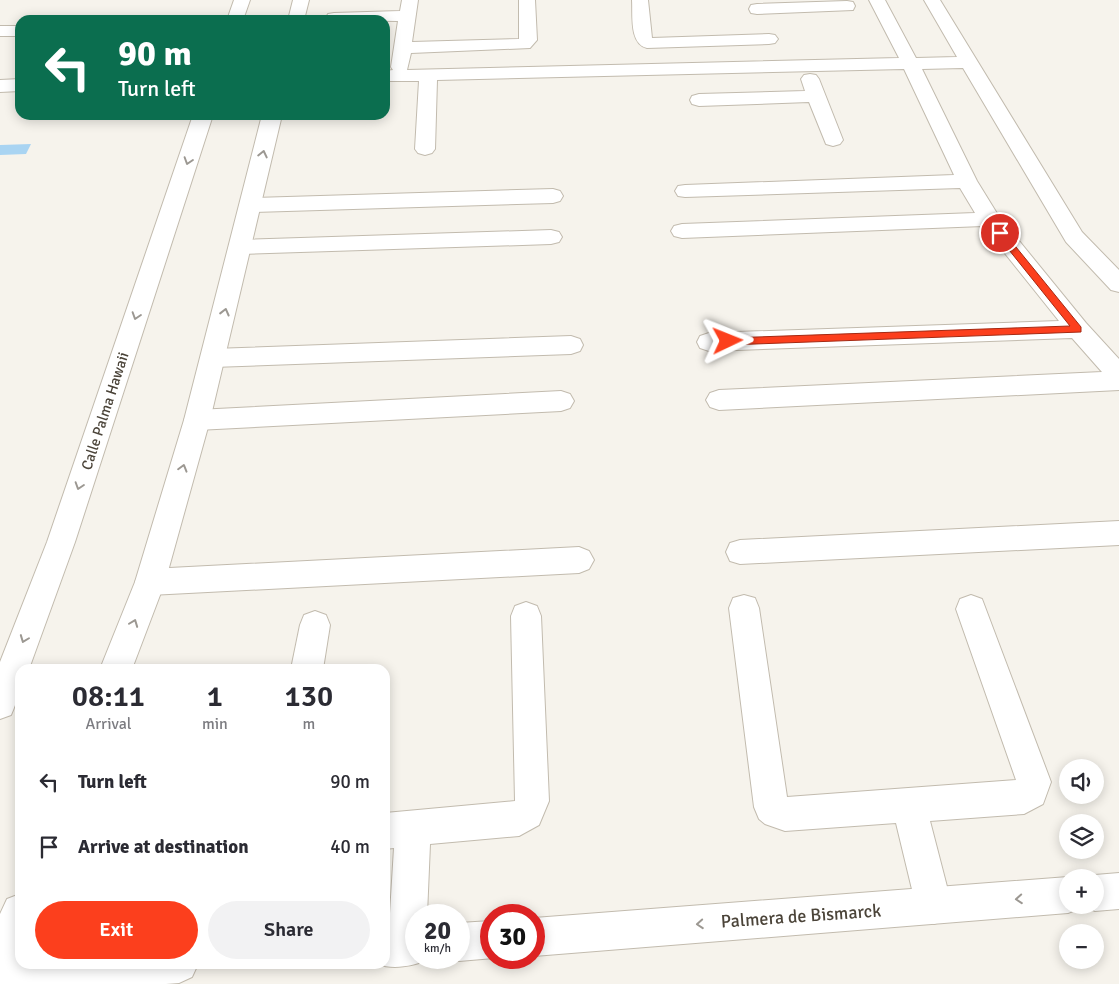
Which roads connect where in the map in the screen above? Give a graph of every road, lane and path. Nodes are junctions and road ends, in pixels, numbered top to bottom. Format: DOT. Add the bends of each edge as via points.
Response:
graph roads {
  1 [pos="242,0"];
  2 [pos="301,0"];
  3 [pos="527,0"];
  4 [pos="640,0"];
  5 [pos="877,0"];
  6 [pos="932,0"];
  7 [pos="755,4"];
  8 [pos="847,6"];
  9 [pos="408,8"];
  10 [pos="237,15"];
  11 [pos="297,15"];
  12 [pos="356,15"];
  13 [pos="15,31"];
  14 [pos="0,32"];
  15 [pos="769,39"];
  16 [pos="403,48"];
  17 [pos="970,62"];
  18 [pos="910,63"];
  19 [pos="779,66"];
  20 [pos="805,66"];
  21 [pos="428,75"];
  22 [pos="392,76"];
  23 [pos="15,85"];
  24 [pos="0,86"];
  25 [pos="817,96"];
  26 [pos="699,100"];
  27 [pos="201,120"];
  28 [pos="271,120"];
  29 [pos="833,140"];
  30 [pos="425,149"];
  31 [pos="967,181"];
  32 [pos="685,191"];
  33 [pos="554,196"];
  34 [pos="251,205"];
  35 [pos="989,219"];
  36 [pos="682,231"];
  37 [pos="551,237"];
  38 [pos="241,247"];
  39 [pos="1119,284"];
  40 [pos="1078,329"];
  41 [pos="709,342"];
  42 [pos="571,345"];
  43 [pos="213,358"];
  44 [pos="1119,375"];
  45 [pos="1119,381"];
  46 [pos="719,400"];
  47 [pos="561,401"];
  48 [pos="197,420"];
  49 [pos="1119,533"];
  50 [pos="740,552"];
  51 [pos="579,560"];
  52 [pos="150,582"];
  53 [pos="744,608"];
  54 [pos="971,610"];
  55 [pos="526,616"];
  56 [pos="314,625"];
  57 [pos="15,664"];
  58 [pos="15,664"];
  59 [pos="118,664"];
  60 [pos="308,664"];
  61 [pos="0,704"];
  62 [pos="909,806"];
  63 [pos="399,830"];
  64 [pos="1119,891"];
  65 [pos="1104,892"];
  66 [pos="1059,896"];
  67 [pos="934,906"];
  68 [pos="15,931"];
  69 [pos="545,935"];
  70 [pos="403,947"];
  71 [pos="34,969"];
  72 [pos="5,970"];
  1 -- 10 [label="street"];
  2 -- 11 [label="street"];
  3 -- 16 [label="street" via="528,40 524,44"];
  4 -- 15 [label="street" via="647,43"];
  5 -- 18 [label="street"];
  6 -- 17 [label="street"];
  7 -- 8 [label="street"];
  7 -- 15 [label="street"];
  9 -- 12 [label="street"];
  9 -- 16 [label="street"];
  13 -- 14 [label="street"];
  15 -- 19 [label="street"];
  16 -- 22 [label="street"];
  17 -- 18 [label="street"];
  17 -- 39 [label="street" via="1074,237"];
  18 -- 20 [label="street"];
  18 -- 31 [label="street"];
  19 -- 20 [label="street"];
  19 -- 21 [label="street"];
  20 -- 25 [label="street"];
  21 -- 22 [label="street"];
  21 -- 30 [label="street"];
  23 -- 24 [label="street"];
  25 -- 26 [label="street"];
  25 -- 29 [label="street"];
  27 -- 57 [label="street, Calle Palma Hawaii, one-way" via="61,542"];
  34 -- 28 [label="street, one-way"];
  31 -- 32 [label="street"];
  31 -- 35 [label="street"];
  33 -- 34 [label="street"];
  34 -- 38 [label="street"];
  35 -- 36 [label="street"];
  35 -- 40 [label="street"];
  37 -- 38 [label="street"];
  43 -- 38 [label="street, one-way"];
  40 -- 41 [label="street"];
  40 -- 44 [label="street"];
  42 -- 43 [label="street"];
  43 -- 48 [label="street"];
  45 -- 46 [label="street"];
  47 -- 48 [label="street"];
  52 -- 48 [label="street, one-way"];
  49 -- 50 [label="street"];
  51 -- 52 [label="street"];
  59 -- 52 [label="street, one-way"];
  53 -- 62 [label="street" via="771,807 785,814"];
  54 -- 62 [label="street" via="1034,782 1031,792 1024,797"];
  55 -- 63 [label="street" via="532,801 527,813 519,819"];
  56 -- 60 [label="street"];
  58 -- 61 [label="street, Calle Palma Hawaii, one-way"];
  62 -- 67 [label="street"];
  63 -- 70 [label="street"];
  64 -- 65 [label="street"];
  66 -- 67 [label="street, Palmera de Bismarck, one-way"];
  67 -- 69 [label="street, Palmera de Bismarck, one-way"];
  68 -- 72 [label="street"];
  71 -- 72 [label="street"];
}
